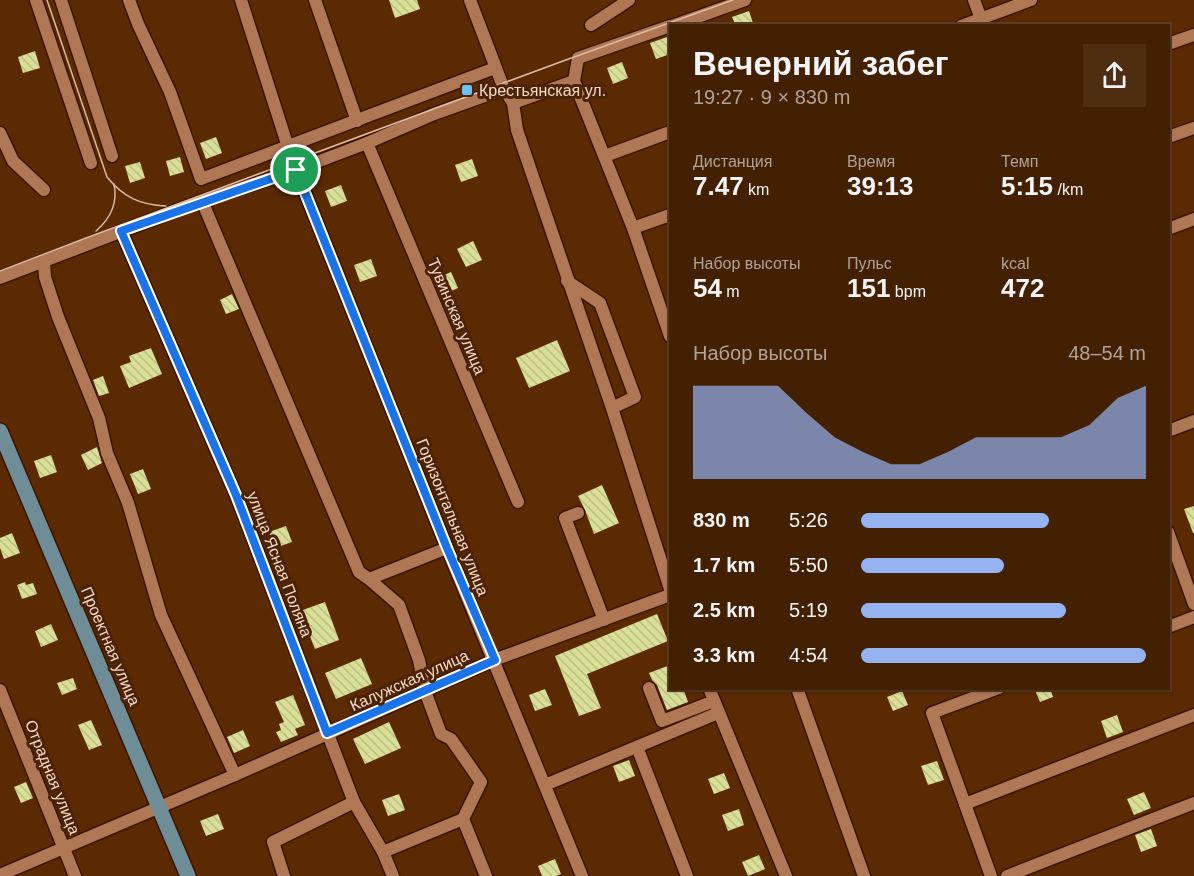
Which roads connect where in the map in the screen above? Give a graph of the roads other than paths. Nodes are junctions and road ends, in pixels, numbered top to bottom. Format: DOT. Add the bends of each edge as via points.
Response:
graph roads {
  1 [pos="36,0"];
  2 [pos="61,0"];
  3 [pos="129,0"];
  4 [pos="241,0"];
  5 [pos="315,0"];
  6 [pos="470,0"];
  7 [pos="629,0"];
  8 [pos="745,0"];
  9 [pos="974,0"];
  10 [pos="1031,0"];
  11 [pos="982,22"];
  12 [pos="677,24"];
  13 [pos="591,25"];
  14 [pos="669,27"];
  15 [pos="1194,35"];
  16 [pos="1170,43"];
  17 [pos="495,68"];
  18 [pos="574,81"];
  19 [pos="504,89"];
  20 [pos="513,103"];
  21 [pos="357,121"];
  22 [pos="1194,128"];
  23 [pos="669,132"];
  24 [pos="0,133"];
  25 [pos="1170,136"];
  26 [pos="367,143"];
  27 [pos="288,147"];
  28 [pos="112,156"];
  29 [pos="605,156"];
  30 [pos="91,163"];
  31 [pos="296,170"];
  32 [pos="44,190"];
  33 [pos="202,201"];
  34 [pos="669,215"];
  35 [pos="1194,219"];
  36 [pos="633,228"];
  37 [pos="1170,228"];
  38 [pos="121,231"];
  39 [pos="44,262"];
  40 [pos="0,278"];
  41 [pos="567,281"];
  42 [pos="669,333"];
  43 [pos="612,408"];
  44 [pos="1194,422"];
  45 [pos="1170,430"];
  46 [pos="0,431"];
  47 [pos="518,502"];
  48 [pos="578,513"];
  49 [pos="1170,537"];
  50 [pos="447,548"];
  51 [pos="369,579"];
  52 [pos="669,586"];
  53 [pos="669,595"];
  54 [pos="1194,604"];
  55 [pos="1194,617"];
  56 [pos="604,620"];
  57 [pos="1170,626"];
  58 [pos="495,660"];
  59 [pos="649,688"];
  60 [pos="0,690"];
  61 [pos="710,690"];
  62 [pos="798,690"];
  63 [pos="994,690"];
  64 [pos="425,691"];
  65 [pos="716,707"];
  66 [pos="1194,715"];
  67 [pos="327,733"];
  68 [pos="637,747"];
  69 [pos="235,775"];
  70 [pos="545,785"];
  71 [pos="354,802"];
  72 [pos="1194,803"];
  73 [pos="965,804"];
  74 [pos="159,806"];
  75 [pos="463,819"];
  76 [pos="64,847"];
  77 [pos="383,852"];
  78 [pos="0,875"];
  79 [pos="75,876"];
  80 [pos="188,876"];
  81 [pos="284,876"];
  82 [pos="393,876"];
  83 [pos="486,876"];
  84 [pos="582,876"];
  85 [pos="687,876"];
  86 [pos="786,876"];
  87 [pos="864,876"];
  88 [pos="991,876"];
  89 [pos="1007,876"];
  1 -- 30 [label="street"];
  2 -- 28 [label="street"];
  3 -- 27 [label="street" via="170,92 201,179"];
  4 -- 27 [label="street"];
  5 -- 21 [label="street"];
  6 -- 17 [label="street"];
  7 -- 13 [label="street"];
  8 -- 12 [label="street"];
  9 -- 11 [label="street"];
  10 -- 11 [label="street"];
  14 -- 18 [label="street" via="578,58"];
  15 -- 16 [label="street"];
  17 -- 19 [label="street"];
  17 -- 21 [label="street"];
  18 -- 20 [label="street"];
  18 -- 29 [label="street"];
  19 -- 20 [label="street"];
  19 -- 26 [label="street"];
  20 -- 41 [label="street" via="517,130"];
  21 -- 27 [label="street"];
  22 -- 25 [label="street"];
  23 -- 29 [label="street"];
  24 -- 32 [label="street" via="13,161"];
  26 -- 31 [label="street"];
  26 -- 47 [label="street, Тувинская улица"];
  29 -- 36 [label="street"];
  31 -- 33 [label="street"];
  31 -- 50 [label="street, Горизонтальная улица"];
  33 -- 38 [label="street"];
  33 -- 51 [label="street" via="359,572"];
  34 -- 36 [label="street"];
  35 -- 37 [label="street"];
  36 -- 42 [label="street"];
  38 -- 39 [label="street"];
  38 -- 67 [label="street, улица Ясная Поляна" via="236,495"];
  39 -- 40 [label="street"];
  39 -- 69 [label="street" via="58,317 99,418 161,615"];
  41 -- 43 [label="street"];
  41 -- 43 [label="street" via="600,303 635,398"];
  43 -- 52 [label="street"];
  44 -- 45 [label="street"];
  46 -- 74 [label="main road, Проектная улица"];
  48 -- 56 [label="street" via="565,518"];
  49 -- 54 [label="street"];
  50 -- 51 [label="street"];
  50 -- 58 [label="street, Горизонтальная улица"];
  51 -- 64 [label="street" via="399,605 419,660"];
  53 -- 56 [label="street, Калужская улица"];
  55 -- 57 [label="street"];
  56 -- 58 [label="street, Калужская улица"];
  58 -- 64 [label="street, Калужская улица"];
  58 -- 70 [label="street, Горизонтальная улица"];
  59 -- 65 [label="street" via="662,721"];
  60 -- 76 [label="street, Отрадная улица"];
  61 -- 65 [label="street"];
  62 -- 87 [label="street"];
  63 -- 73 [label="street" via="933,713"];
  64 -- 67 [label="street, Калужская улица"];
  64 -- 75 [label="street" via="441,734 452,739 481,782"];
  65 -- 68 [label="street"];
  65 -- 86 [label="street"];
  66 -- 73 [label="street"];
  67 -- 69 [label="street, Калужская улица"];
  67 -- 71 [label="street, улица Ясная Поляна"];
  68 -- 70 [label="street"];
  68 -- 85 [label="street"];
  69 -- 74 [label="street, Калужская улица"];
  70 -- 84 [label="street, Горизонтальная улица"];
  71 -- 77 [label="street, улица Ясная Поляна"];
  71 -- 81 [label="street" via="273,842"];
  72 -- 89 [label="street"];
  73 -- 88 [label="street"];
  74 -- 76 [label="street, Калужская улица"];
  74 -- 80 [label="main road, Проектная улица"];
  75 -- 77 [label="street"];
  75 -- 83 [label="street"];
  76 -- 78 [label="street, Калужская улица"];
  76 -- 79 [label="street, Отрадная улица"];
  77 -- 82 [label="street, улица Ясная Поляна"];
}
